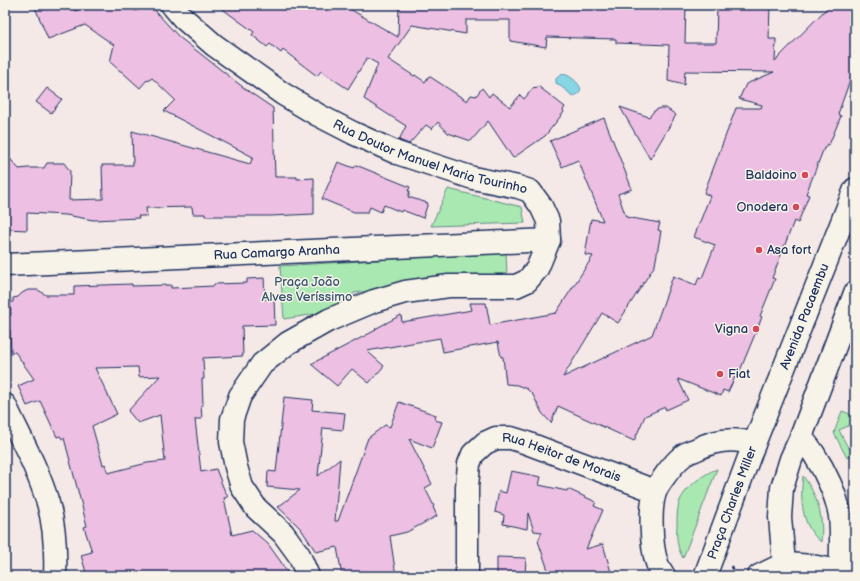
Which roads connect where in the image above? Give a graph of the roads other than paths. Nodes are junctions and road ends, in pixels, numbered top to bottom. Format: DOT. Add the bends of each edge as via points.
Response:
graph roads {
  1 [pos="172,5"];
  2 [pos="855,189"];
  3 [pos="549,240"];
  4 [pos="5,265"];
  5 [pos="855,293"];
  6 [pos="5,405"];
  7 [pos="801,437"];
  8 [pos="754,444"];
  9 [pos="655,491"];
  10 [pos="787,570"];
  11 [pos="845,574"];
  12 [pos="55,576"];
  13 [pos="308,576"];
  14 [pos="467,576"];
  15 [pos="664,576"];
  16 [pos="705,576"];
  17 [pos="758,576"];
  1 -- 3 [label="street, Rua Doutor Manuel Maria Tourinho" via="214,45 283,94 318,115 398,153 473,178 530,191 548,221"];
  2 -- 8 [label="street, Avenida Pacaembu"];
  3 -- 4 [label="street, Rua Camargo Aranha"];
  3 -- 13 [label="street, Rua Doutor Manuel Maria Tourinho" via="537,269 528,280 516,286 449,286 405,292 374,301 329,320 288,343 262,364 240,396 232,419 231,442 236,467 242,487 256,508 283,533 299,555"];
  5 -- 7 [label="street"];
  6 -- 12 [label="street" via="36,470 48,503 56,551"];
  7 -- 10 [label="street" via="782,488 780,517"];
  7 -- 11 [label="street" via="821,465 836,501 840,515"];
  8 -- 9 [label="street, Praça Charles Miller" via="743,440 716,441 685,454 668,471"];
  8 -- 16 [label="street, Praça Charles Miller"];
  9 -- 14 [label="street, Rua Heitor de Morais" via="524,442 511,438 496,438 477,450 469,464"];
  9 -- 15 [label="street, Praça Charles Miller" via="652,532 657,564"];
  10 -- 11 [label="street" via="808,565"];
  10 -- 17 [label="street"];
}
